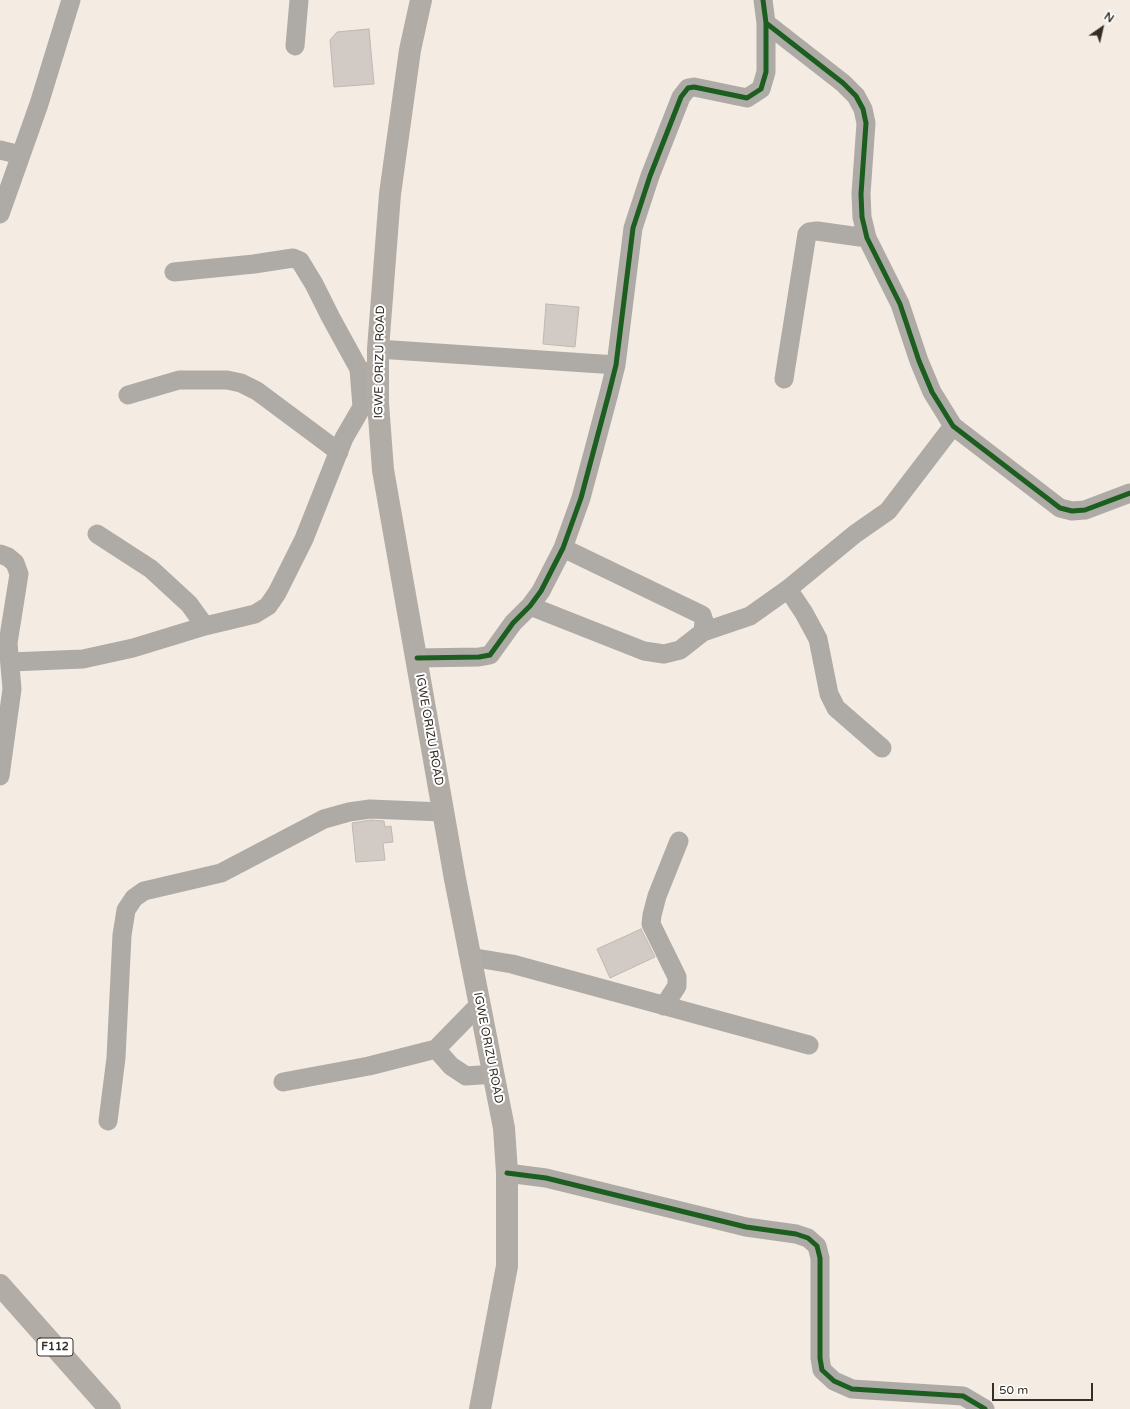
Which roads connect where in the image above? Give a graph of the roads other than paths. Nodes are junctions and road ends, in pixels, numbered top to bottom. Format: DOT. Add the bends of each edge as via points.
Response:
graph roads {
  1 [pos="71,0"];
  2 [pos="299,0"];
  3 [pos="421,0"];
  4 [pos="763,0"];
  5 [pos="766,23"];
  6 [pos="295,46"];
  7 [pos="0,150"];
  8 [pos="21,155"];
  9 [pos="0,214"];
  10 [pos="867,238"];
  11 [pos="174,272"];
  12 [pos="378,349"];
  13 [pos="616,365"];
  14 [pos="369,371"];
  15 [pos="784,379"];
  16 [pos="128,395"];
  17 [pos="370,405"];
  18 [pos="953,426"];
  19 [pos="339,452"];
  20 [pos="1130,493"];
  21 [pos="97,534"];
  22 [pos="563,548"];
  23 [pos="0,554"];
  24 [pos="788,589"];
  25 [pos="530,606"];
  26 [pos="204,626"];
  27 [pos="703,632"];
  28 [pos="417,658"];
  29 [pos="11,662"];
  30 [pos="882,748"];
  31 [pos="0,776"];
  32 [pos="443,812"];
  33 [pos="678,841"];
  34 [pos="470,957"];
  35 [pos="480,1004"];
  36 [pos="664,1006"];
  37 [pos="809,1045"];
  38 [pos="436,1049"];
  39 [pos="494,1074"];
  40 [pos="283,1082"];
  41 [pos="108,1121"];
  42 [pos="508,1173"];
  43 [pos="0,1285"];
  44 [pos="110,1409"];
  45 [pos="480,1409"];
  46 [pos="985,1409"];
  1 -- 8 [label="street"];
  2 -- 6 [label="street"];
  3 -- 12 [label="main road, IGWE ORIZU ROAD" via="410,50 390,194"];
  4 -- 5 [label="street"];
  5 -- 10 [label="street" via="843,83 856,96 863,109 866,123 861,194 862,217"];
  5 -- 13 [label="street" via="766,72 761,89 747,98 694,87 688,88 681,97 633,228"];
  7 -- 8 [label="street"];
  8 -- 9 [label="street"];
  10 -- 15 [label="street" via="817,231 807,234"];
  10 -- 18 [label="street" via="900,304 932,392"];
  11 -- 14 [label="street" via="293,258 300,261"];
  12 -- 13 [label="street"];
  12 -- 14 [label="main road, IGWE ORIZU ROAD"];
  13 -- 22 [label="street" via="581,498"];
  14 -- 17 [label="main road, IGWE ORIZU ROAD"];
  16 -- 19 [label="street" via="179,380 241,382"];
  17 -- 19 [label="street" via="344,438"];
  17 -- 28 [label="main road, IGWE ORIZU ROAD"];
  18 -- 20 [label="street" via="1060,508 1072,511 1085,510"];
  18 -- 24 [label="street" via="888,511 854,534"];
  19 -- 26 [label="street" via="304,539 268,606 256,614"];
  21 -- 26 [label="street" via="151,568 189,604"];
  22 -- 25 [label="street" via="541,591"];
  22 -- 27 [label="street" via="702,615"];
  23 -- 29 [label="street" via="15,563 19,574 8,643"];
  24 -- 27 [label="street" via="750,616"];
  24 -- 30 [label="street" via="818,639 829,694 836,708"];
  25 -- 27 [label="street" via="644,651 664,654 680,650"];
  25 -- 28 [label="street" via="513,623 490,655"];
  26 -- 29 [label="street" via="133,648 83,659"];
  28 -- 32 [label="main road, IGWE ORIZU ROAD"];
  29 -- 31 [label="street" via="12,689"];
  32 -- 34 [label="main road, IGWE ORIZU ROAD"];
  32 -- 41 [label="street" via="370,809 349,812 324,819 221,873 144,892 134,898 126,910 122,935 116,1058"];
  33 -- 36 [label="street" via="657,896 651,924 678,977 677,986"];
  34 -- 35 [label="main road, IGWE ORIZU ROAD"];
  34 -- 36 [label="street" via="512,964"];
  35 -- 38 [label="street"];
  35 -- 39 [label="main road, IGWE ORIZU ROAD"];
  36 -- 37 [label="street"];
  38 -- 39 [label="street" via="451,1066 466,1076"];
  38 -- 40 [label="street" via="369,1066"];
  39 -- 42 [label="main road, IGWE ORIZU ROAD" via="504,1128"];
  42 -- 45 [label="main road, IGWE ORIZU ROAD" via="507,1266"];
  42 -- 46 [label="street" via="546,1178 746,1227 808,1238 817,1246 820,1258 822,1370 834,1381 852,1389 963,1396"];
  43 -- 44 [label="main road, F112"];
}
